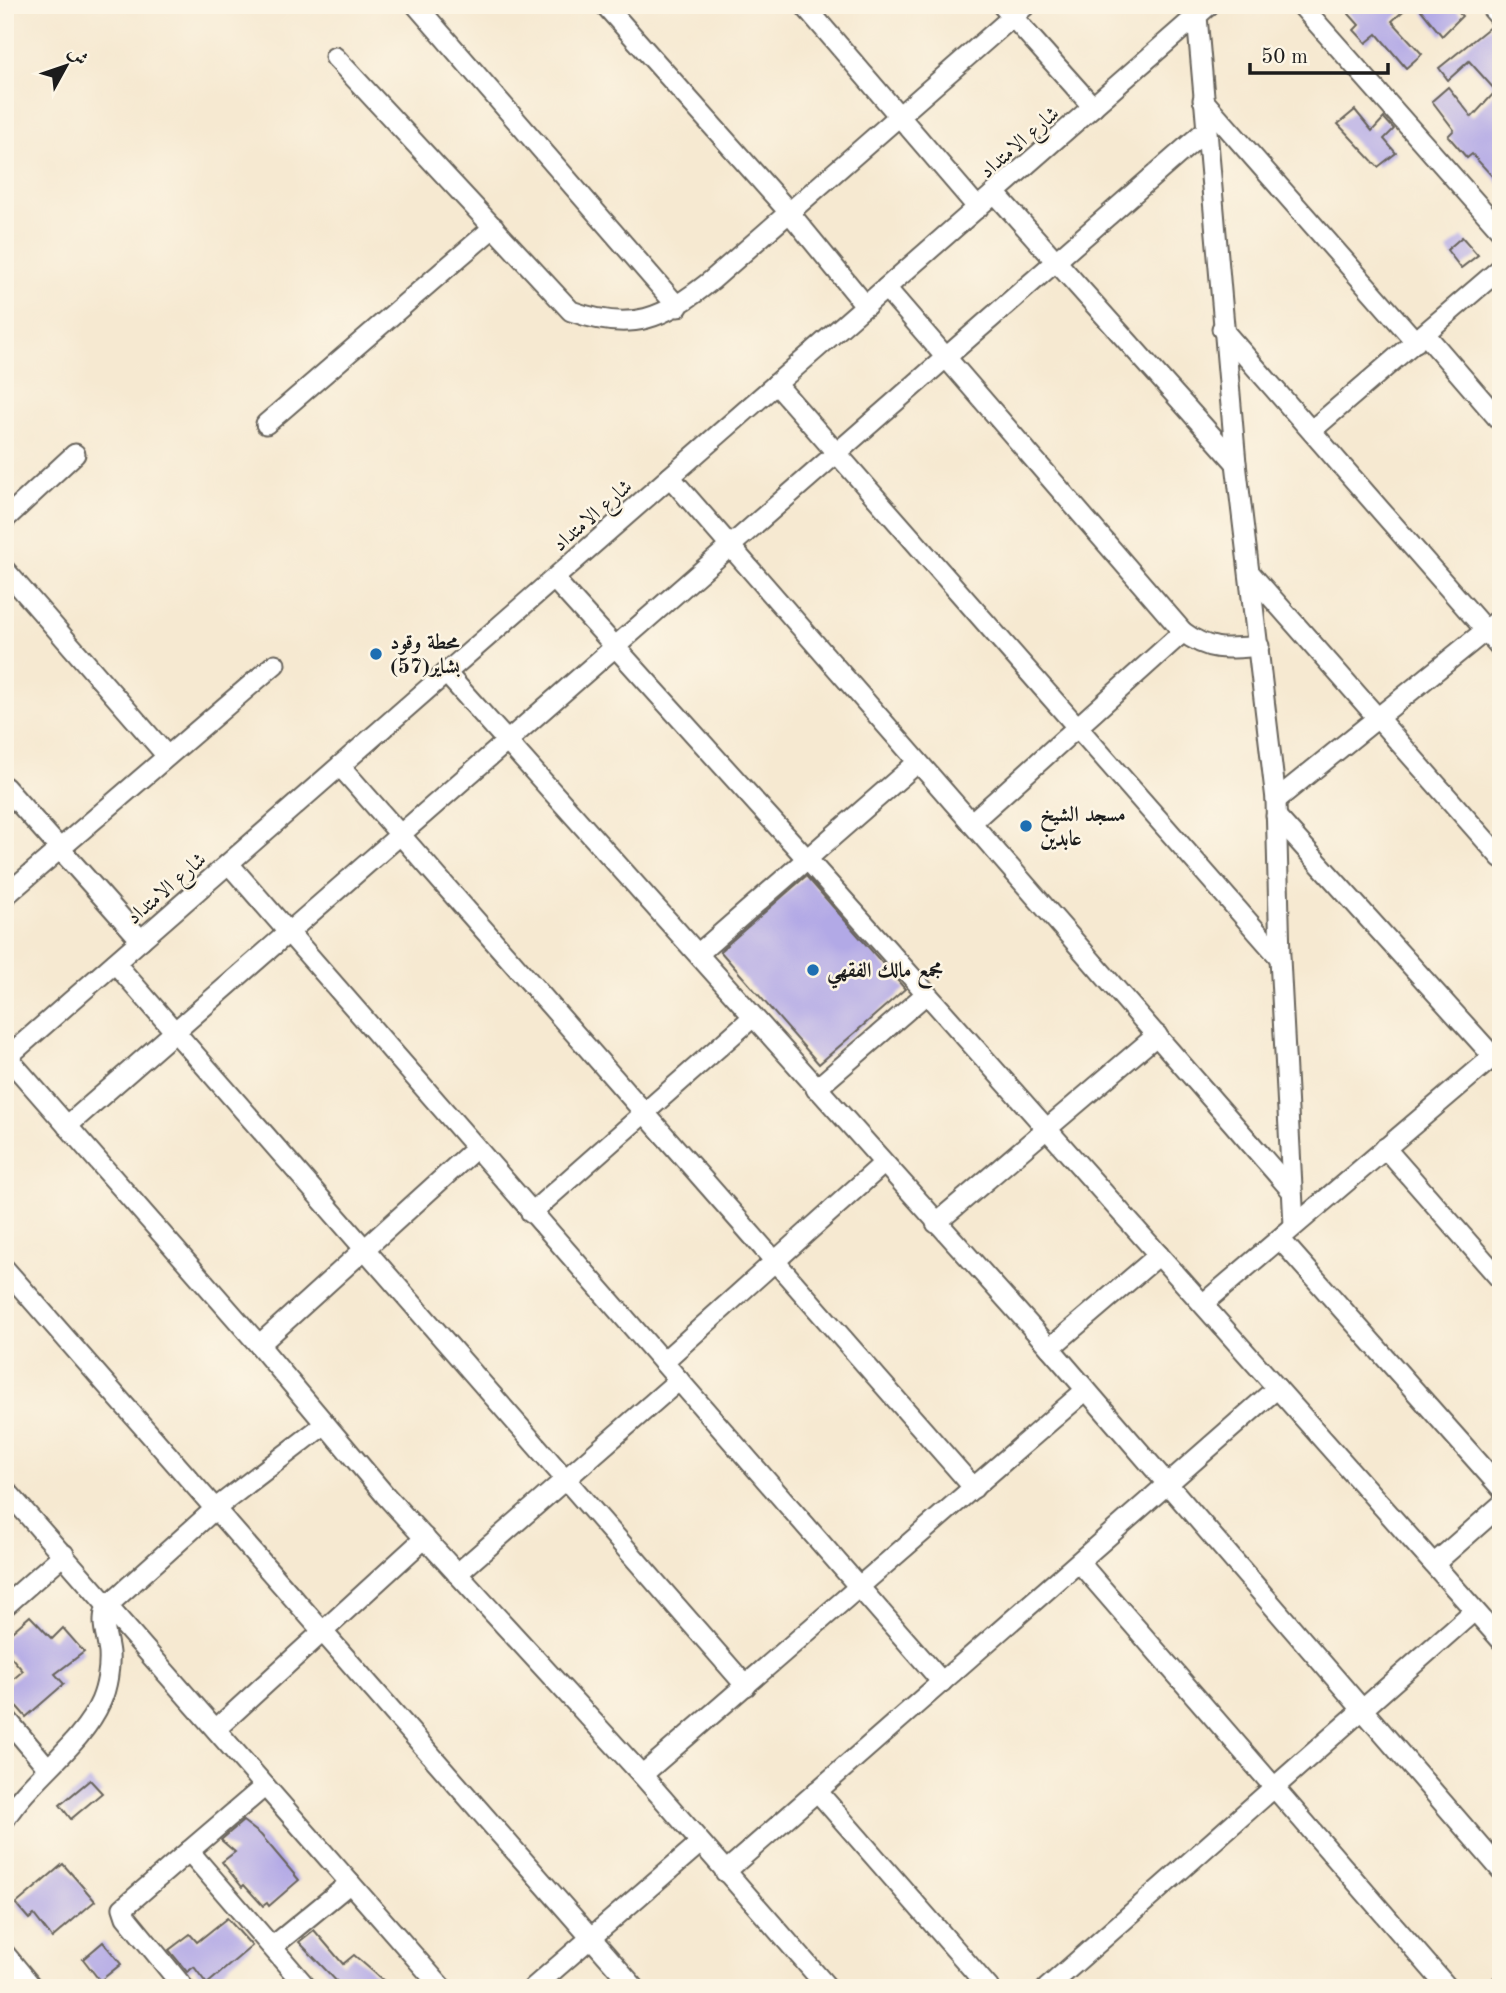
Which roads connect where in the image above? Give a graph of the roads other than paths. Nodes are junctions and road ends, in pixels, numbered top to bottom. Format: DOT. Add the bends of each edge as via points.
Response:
graph roads {
  1 [pos="416,5"];
  2 [pos="605,5"];
  3 [pos="804,5"];
  4 [pos="1301,5"];
  5 [pos="1489,5"];
  6 [pos="1014,9"];
  7 [pos="1203,11"];
  8 [pos="1501,19"];
  9 [pos="335,57"];
  10 [pos="1203,100"];
  11 [pos="1093,107"];
  12 [pos="900,116"];
  13 [pos="1206,130"];
  14 [pos="995,193"];
  15 [pos="978,208"];
  16 [pos="789,212"];
  17 [pos="494,228"];
  18 [pos="1501,231"];
  19 [pos="1055,261"];
  20 [pos="1501,268"];
  21 [pos="886,288"];
  22 [pos="866,306"];
  23 [pos="678,307"];
  24 [pos="1222,329"];
  25 [pos="1420,338"];
  26 [pos="945,358"];
  27 [pos="776,384"];
  28 [pos="1501,422"];
  29 [pos="266,424"];
  30 [pos="1312,430"];
  31 [pos="837,451"];
  32 [pos="75,454"];
  33 [pos="1236,463"];
  34 [pos="670,477"];
  35 [pos="5,519"];
  36 [pos="730,547"];
  37 [pos="5,570"];
  38 [pos="1250,573"];
  39 [pos="554,579"];
  40 [pos="1501,618"];
  41 [pos="1485,630"];
  42 [pos="1183,632"];
  43 [pos="615,646"];
  44 [pos="1259,646"];
  45 [pos="1501,648"];
  46 [pos="275,664"];
  47 [pos="446,673"];
  48 [pos="1379,718"];
  49 [pos="1078,727"];
  50 [pos="506,740"];
  51 [pos="167,756"];
  52 [pos="918,762"];
  53 [pos="340,766"];
  54 [pos="5,788"];
  55 [pos="1276,808"];
  56 [pos="971,823"];
  57 [pos="399,833"];
  58 [pos="61,848"];
  59 [pos="1501,858"];
  60 [pos="807,859"];
  61 [pos="229,864"];
  62 [pos="5,896"];
  63 [pos="290,932"];
  64 [pos="141,940"];
  65 [pos="699,953"];
  66 [pos="1280,958"];
  67 [pos="115,963"];
  68 [pos="926,994"];
  69 [pos="753,1017"];
  70 [pos="176,1032"];
  71 [pos="1157,1035"];
  72 [pos="1498,1057"];
  73 [pos="6,1058"];
  74 [pos="816,1089"];
  75 [pos="645,1114"];
  76 [pos="67,1126"];
  77 [pos="1046,1128"];
  78 [pos="476,1148"];
  79 [pos="1385,1148"];
  80 [pos="883,1164"];
  81 [pos="1291,1190"];
  82 [pos="531,1213"];
  83 [pos="936,1223"];
  84 [pos="1287,1232"];
  85 [pos="366,1248"];
  86 [pos="1159,1255"];
  87 [pos="774,1263"];
  88 [pos="5,1269"];
  89 [pos="1501,1280"];
  90 [pos="1203,1304"];
  91 [pos="259,1345"];
  92 [pos="1050,1348"];
  93 [pos="663,1362"];
  94 [pos="679,1380"];
  95 [pos="1277,1388"];
  96 [pos="1086,1390"];
  97 [pos="325,1424"];
  98 [pos="567,1478"];
  99 [pos="1166,1485"];
  100 [pos="1501,1488"];
  101 [pos="5,1489"];
  102 [pos="974,1489"];
  103 [pos="1501,1505"];
  104 [pos="216,1508"];
  105 [pos="425,1538"];
  106 [pos="64,1554"];
  107 [pos="1079,1562"];
  108 [pos="1434,1564"];
  109 [pos="457,1574"];
  110 [pos="860,1587"];
  111 [pos="5,1606"];
  112 [pos="107,1606"];
  113 [pos="1475,1611"];
  114 [pos="324,1632"];
  115 [pos="1501,1640"];
  116 [pos="942,1682"];
  117 [pos="746,1686"];
  118 [pos="1361,1711"];
  119 [pos="5,1717"];
  120 [pos="216,1730"];
  121 [pos="47,1767"];
  122 [pos="642,1775"];
  123 [pos="265,1786"];
  124 [pos="1274,1787"];
  125 [pos="817,1791"];
  126 [pos="5,1819"];
  127 [pos="700,1843"];
  128 [pos="189,1851"];
  129 [pos="1501,1871"];
  130 [pos="726,1872"];
  131 [pos="350,1883"];
  132 [pos="591,1937"];
  133 [pos="272,1947"];
  134 [pos="5,1954"];
  135 [pos="33,1988"];
  136 [pos="184,1988"];
  137 [pos="307,1988"];
  138 [pos="442,1988"];
  139 [pos="533,1988"];
  140 [pos="635,1988"];
  141 [pos="828,1988"];
  142 [pos="989,1988"];
  143 [pos="1047,1988"];
  144 [pos="1448,1988"];
  1 -- 23 [label="street"];
  2 -- 16 [label="street"];
  3 -- 12 [label="street"];
  4 -- 18 [label="street"];
  5 -- 8 [label="street"];
  6 -- 11 [label="street"];
  6 -- 12 [label="street"];
  7 -- 10 [label="street"];
  7 -- 11 [label="street, شارع الامتداد"];
  9 -- 17 [label="street"];
  10 -- 13 [label="street"];
  10 -- 25 [label="street"];
  11 -- 14 [label="street, شارع الامتداد"];
  12 -- 15 [label="street"];
  12 -- 16 [label="street"];
  13 -- 19 [label="street"];
  13 -- 24 [label="street"];
  14 -- 15 [label="street, شارع الامتداد"];
  14 -- 19 [label="street"];
  15 -- 21 [label="street, شارع الامتداد"];
  16 -- 22 [label="street"];
  16 -- 23 [label="street"];
  17 -- 23 [label="street" via="571,311 602,322 638,320"];
  17 -- 29 [label="street"];
  19 -- 26 [label="street"];
  19 -- 33 [label="street"];
  20 -- 25 [label="street"];
  21 -- 22 [label="street, شارع الامتداد"];
  21 -- 26 [label="street"];
  22 -- 27 [label="street, شارع الامتداد"];
  24 -- 30 [label="street"];
  24 -- 33 [label="street"];
  25 -- 28 [label="street"];
  25 -- 30 [label="street"];
  26 -- 31 [label="street"];
  26 -- 42 [label="street"];
  27 -- 31 [label="street"];
  27 -- 34 [label="street, شارع الامتداد"];
  30 -- 41 [label="street"];
  31 -- 36 [label="street"];
  31 -- 49 [label="street"];
  32 -- 35 [label="street"];
  33 -- 38 [label="street"];
  34 -- 36 [label="street"];
  34 -- 39 [label="street, شارع الامتداد"];
  36 -- 43 [label="street"];
  36 -- 52 [label="street"];
  37 -- 51 [label="street"];
  38 -- 44 [label="street"];
  38 -- 48 [label="street"];
  39 -- 43 [label="street"];
  39 -- 47 [label="street, شارع الامتداد"];
  40 -- 41 [label="street"];
  41 -- 45 [label="street"];
  41 -- 48 [label="street"];
  42 -- 44 [label="street" via="1201,645 1217,648"];
  42 -- 49 [label="street"];
  43 -- 50 [label="street"];
  43 -- 60 [label="street"];
  44 -- 55 [label="street"];
  46 -- 51 [label="street"];
  47 -- 50 [label="street"];
  47 -- 53 [label="street, شارع الامتداد"];
  48 -- 55 [label="street"];
  48 -- 59 [label="street"];
  49 -- 56 [label="street"];
  49 -- 66 [label="street"];
  50 -- 57 [label="street"];
  50 -- 65 [label="street"];
  51 -- 58 [label="street"];
  52 -- 56 [label="street"];
  52 -- 60 [label="street"];
  53 -- 57 [label="street"];
  53 -- 61 [label="street, شارع الامتداد"];
  54 -- 58 [label="street"];
  55 -- 66 [label="street"];
  55 -- 72 [label="street"];
  56 -- 71 [label="street"];
  57 -- 63 [label="street"];
  57 -- 75 [label="street"];
  58 -- 62 [label="street"];
  58 -- 64 [label="street"];
  60 -- 65 [label="street"];
  60 -- 68 [label="street"];
  61 -- 63 [label="street"];
  61 -- 64 [label="street, شارع الامتداد"];
  63 -- 70 [label="street"];
  63 -- 78 [label="street"];
  64 -- 67 [label="street, شارع الامتداد"];
  65 -- 69 [label="street"];
  66 -- 81 [label="street"];
  67 -- 70 [label="street"];
  67 -- 73 [label="street, شارع الامتداد"];
  68 -- 74 [label="street"];
  68 -- 77 [label="street"];
  69 -- 74 [label="street"];
  69 -- 75 [label="street"];
  70 -- 76 [label="street"];
  70 -- 85 [label="street"];
  71 -- 77 [label="street"];
  71 -- 81 [label="street"];
  72 -- 79 [label="street"];
  73 -- 76 [label="street"];
  74 -- 80 [label="street"];
  75 -- 82 [label="street"];
  75 -- 87 [label="street"];
  76 -- 91 [label="street"];
  77 -- 83 [label="street"];
  77 -- 86 [label="street"];
  78 -- 82 [label="street"];
  78 -- 85 [label="street"];
  79 -- 84 [label="street"];
  79 -- 89 [label="street"];
  80 -- 83 [label="street"];
  80 -- 87 [label="street"];
  81 -- 84 [label="street"];
  82 -- 93 [label="street"];
  83 -- 92 [label="street"];
  84 -- 90 [label="street"];
  84 -- 100 [label="street"];
  85 -- 91 [label="street"];
  85 -- 98 [label="street"];
  86 -- 90 [label="street"];
  86 -- 92 [label="street"];
  87 -- 93 [label="street"];
  87 -- 102 [label="street"];
  88 -- 104 [label="street"];
  90 -- 95 [label="street"];
  91 -- 97 [label="street"];
  92 -- 96 [label="street"];
  93 -- 94 [label="street"];
  94 -- 98 [label="street"];
  94 -- 110 [label="street"];
  95 -- 99 [label="street"];
  95 -- 108 [label="street"];
  96 -- 99 [label="street"];
  96 -- 102 [label="street"];
  97 -- 104 [label="street"];
  97 -- 105 [label="street"];
  98 -- 109 [label="street"];
  98 -- 117 [label="street"];
  99 -- 107 [label="street"];
  99 -- 118 [label="street"];
  101 -- 106 [label="street"];
  102 -- 110 [label="street"];
  103 -- 108 [label="street"];
  104 -- 112 [label="street"];
  104 -- 114 [label="street"];
  105 -- 109 [label="street"];
  105 -- 114 [label="street"];
  106 -- 111 [label="street"];
  106 -- 112 [label="street"];
  107 -- 116 [label="street"];
  107 -- 124 [label="street"];
  108 -- 113 [label="street"];
  109 -- 122 [label="street"];
  110 -- 116 [label="street"];
  110 -- 117 [label="street"];
  112 -- 120 [label="street"];
  112 -- 121 [label="street" via="103,1617 108,1665 101,1701 88,1723"];
  113 -- 115 [label="street"];
  113 -- 118 [label="street"];
  114 -- 120 [label="street"];
  114 -- 132 [label="street"];
  116 -- 125 [label="street"];
  117 -- 122 [label="street"];
  118 -- 124 [label="street"];
  118 -- 129 [label="street"];
  119 -- 121 [label="street"];
  120 -- 123 [label="street"];
  121 -- 126 [label="street"];
  122 -- 127 [label="street"];
  123 -- 128 [label="street"];
  123 -- 131 [label="street"];
  124 -- 143 [label="street"];
  124 -- 144 [label="street"];
  125 -- 130 [label="street"];
  125 -- 142 [label="street"];
  127 -- 130 [label="street"];
  127 -- 132 [label="street"];
  128 -- 133 [label="street"];
  128 -- 136 [label="street" via="123,1908"];
  130 -- 141 [label="street"];
  131 -- 133 [label="street"];
  131 -- 138 [label="street"];
  132 -- 139 [label="street"];
  132 -- 140 [label="street"];
  133 -- 137 [label="street"];
  134 -- 135 [label="street"];
}
